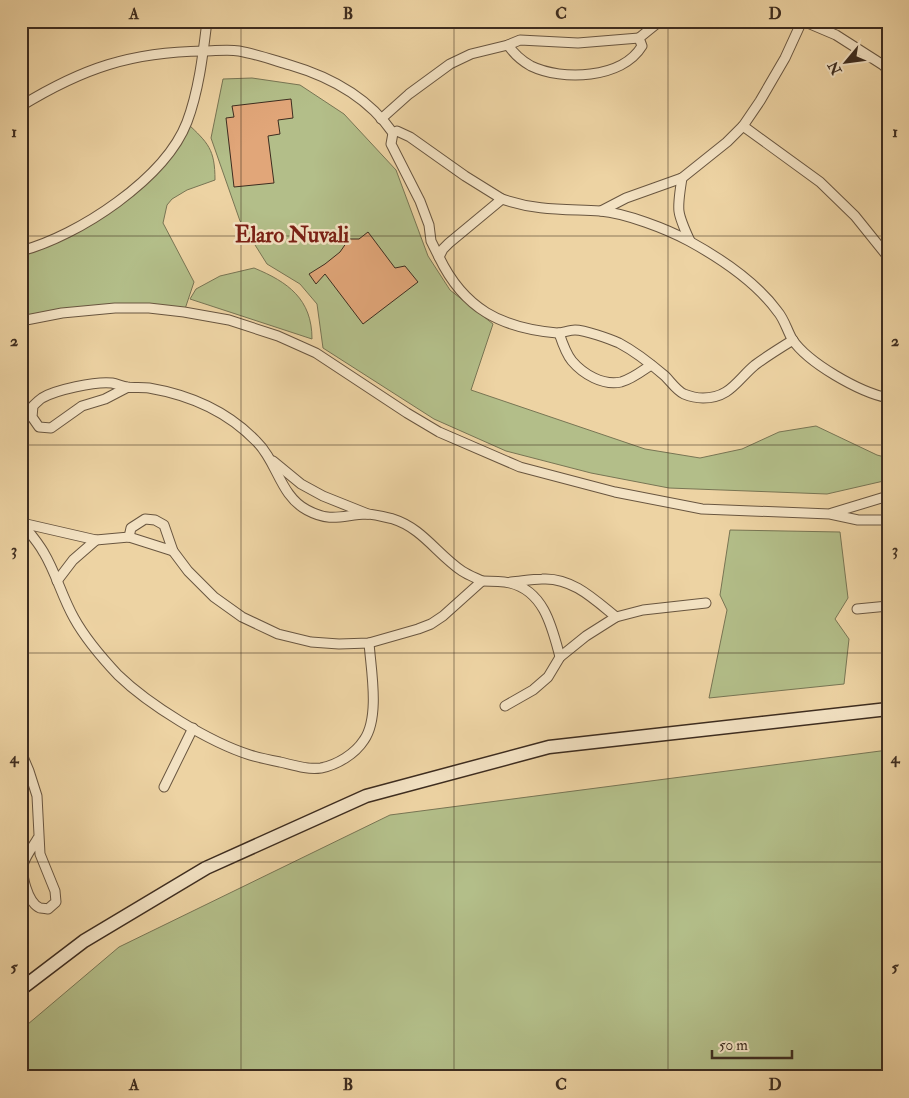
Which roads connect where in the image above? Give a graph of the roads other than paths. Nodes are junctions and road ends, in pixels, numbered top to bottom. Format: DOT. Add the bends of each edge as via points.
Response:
graph roads {
  1 [pos="207,21"];
  2 [pos="660,21"];
  3 [pos="802,21"];
  4 [pos="639,38"];
  5 [pos="508,46"];
  6 [pos="204,52"];
  7 [pos="888,70"];
  8 [pos="21,106"];
  9 [pos="381,119"];
  10 [pos="742,126"];
  11 [pos="392,133"];
  12 [pos="682,178"];
  13 [pos="502,199"];
  14 [pos="601,211"];
  15 [pos="690,241"];
  16 [pos="21,251"];
  17 [pos="439,257"];
  18 [pos="888,257"];
  19 [pos="21,321"];
  20 [pos="559,333"];
  21 [pos="793,340"];
  22 [pos="652,365"];
  23 [pos="128,387"];
  24 [pos="888,398"];
  25 [pos="271,460"];
  26 [pos="888,496"];
  27 [pos="368,514"];
  28 [pos="830,514"];
  29 [pos="888,520"];
  30 [pos="22,523"];
  31 [pos="129,537"];
  32 [pos="96,540"];
  33 [pos="173,551"];
  34 [pos="57,581"];
  35 [pos="482,581"];
  36 [pos="509,582"];
  37 [pos="706,603"];
  38 [pos="888,606"];
  39 [pos="857,609"];
  40 [pos="616,618"];
  41 [pos="369,643"];
  42 [pos="560,657"];
  43 [pos="505,706"];
  44 [pos="888,709"];
  45 [pos="193,728"];
  46 [pos="21,752"];
  47 [pos="164,787"];
  48 [pos="38,838"];
  49 [pos="21,988"];
  1 -- 6 [label="street"];
  2 -- 4 [label="street"];
  3 -- 7 [label="street" via="836,35"];
  3 -- 10 [label="street" via="785,58"];
  4 -- 5 [label="street" via="578,42 520,40"];
  4 -- 5 [label="street" via="642,46 628,60 603,72 573,76 532,66"];
  5 -- 9 [label="street" via="471,54 450,64"];
  6 -- 8 [label="street" via="144,55 113,63 48,89"];
  6 -- 9 [label="street" via="236,51 314,72 343,86"];
  6 -- 16 [label="street" via="187,123 160,165 84,225"];
  9 -- 11 [label="street"];
  10 -- 12 [label="street"];
  10 -- 18 [label="street" via="820,182 855,216"];
  11 -- 13 [label="street" via="397,131 410,137"];
  11 -- 17 [label="street" via="391,144 420,202"];
  12 -- 14 [label="street" via="626,198"];
  12 -- 15 [label="street" via="677,204 679,218"];
  13 -- 14 [label="street" via="550,210"];
  13 -- 17 [label="street" via="442,249"];
  14 -- 15 [label="street" via="661,227"];
  15 -- 21 [label="street" via="730,265 766,298 779,313"];
  17 -- 20 [label="street" via="458,288 489,316 507,323"];
  19 -- 28 [label="street" via="115,308 149,308 229,320 316,353 407,414 520,467 615,492 702,509"];
  20 -- 22 [label="street" via="576,330 617,342"];
  20 -- 22 [label="street" via="571,360 596,379 620,382"];
  21 -- 22 [label="street" via="717,397 683,394"];
  21 -- 24 [label="street" via="837,377"];
  23 -- 23 [label="street" via="82,406 50,428 39,427 32,417 33,406 54,394 92,383"];
  23 -- 25 [label="street" via="180,394 207,405 236,423 258,442"];
  25 -- 27 [label="street" via="301,484"];
  25 -- 27 [label="street" via="294,501 307,510 338,519"];
  26 -- 28 [label="street"];
  27 -- 35 [label="street" via="392,519 422,534 463,571"];
  28 -- 29 [label="street" via="858,520"];
  30 -- 32 [label="street"];
  30 -- 34 [label="street" via="44,553"];
  31 -- 32 [label="street"];
  31 -- 33 [label="street"];
  31 -- 33 [label="street" via="131,528 145,519 155,520 164,525"];
  32 -- 34 [label="street" via="72,560"];
  33 -- 41 [label="street" via="214,597 242,618 278,634 311,642"];
  34 -- 45 [label="street" via="74,619 118,674 143,696"];
  35 -- 36 [label="street"];
  35 -- 41 [label="street" via="431,624"];
  36 -- 40 [label="street" via="544,578 574,585"];
  36 -- 42 [label="street" via="533,594 546,615"];
  37 -- 40 [label="street" via="643,610"];
  38 -- 39 [label="street"];
  40 -- 42 [label="street"];
  41 -- 45 [label="street" via="370,729 364,740 341,761 320,768 302,768 249,755"];
  42 -- 43 [label="street" via="548,677"];
  44 -- 49 [label="street" via="549,747 366,796 206,868 84,941"];
  45 -- 47 [label="street"];
  46 -- 48 [label="street" via="37,796"];
  48 -- 48 [label="street" via="24,861 23,874 32,901 40,908 48,909 56,902 55,891 40,854"];
}
